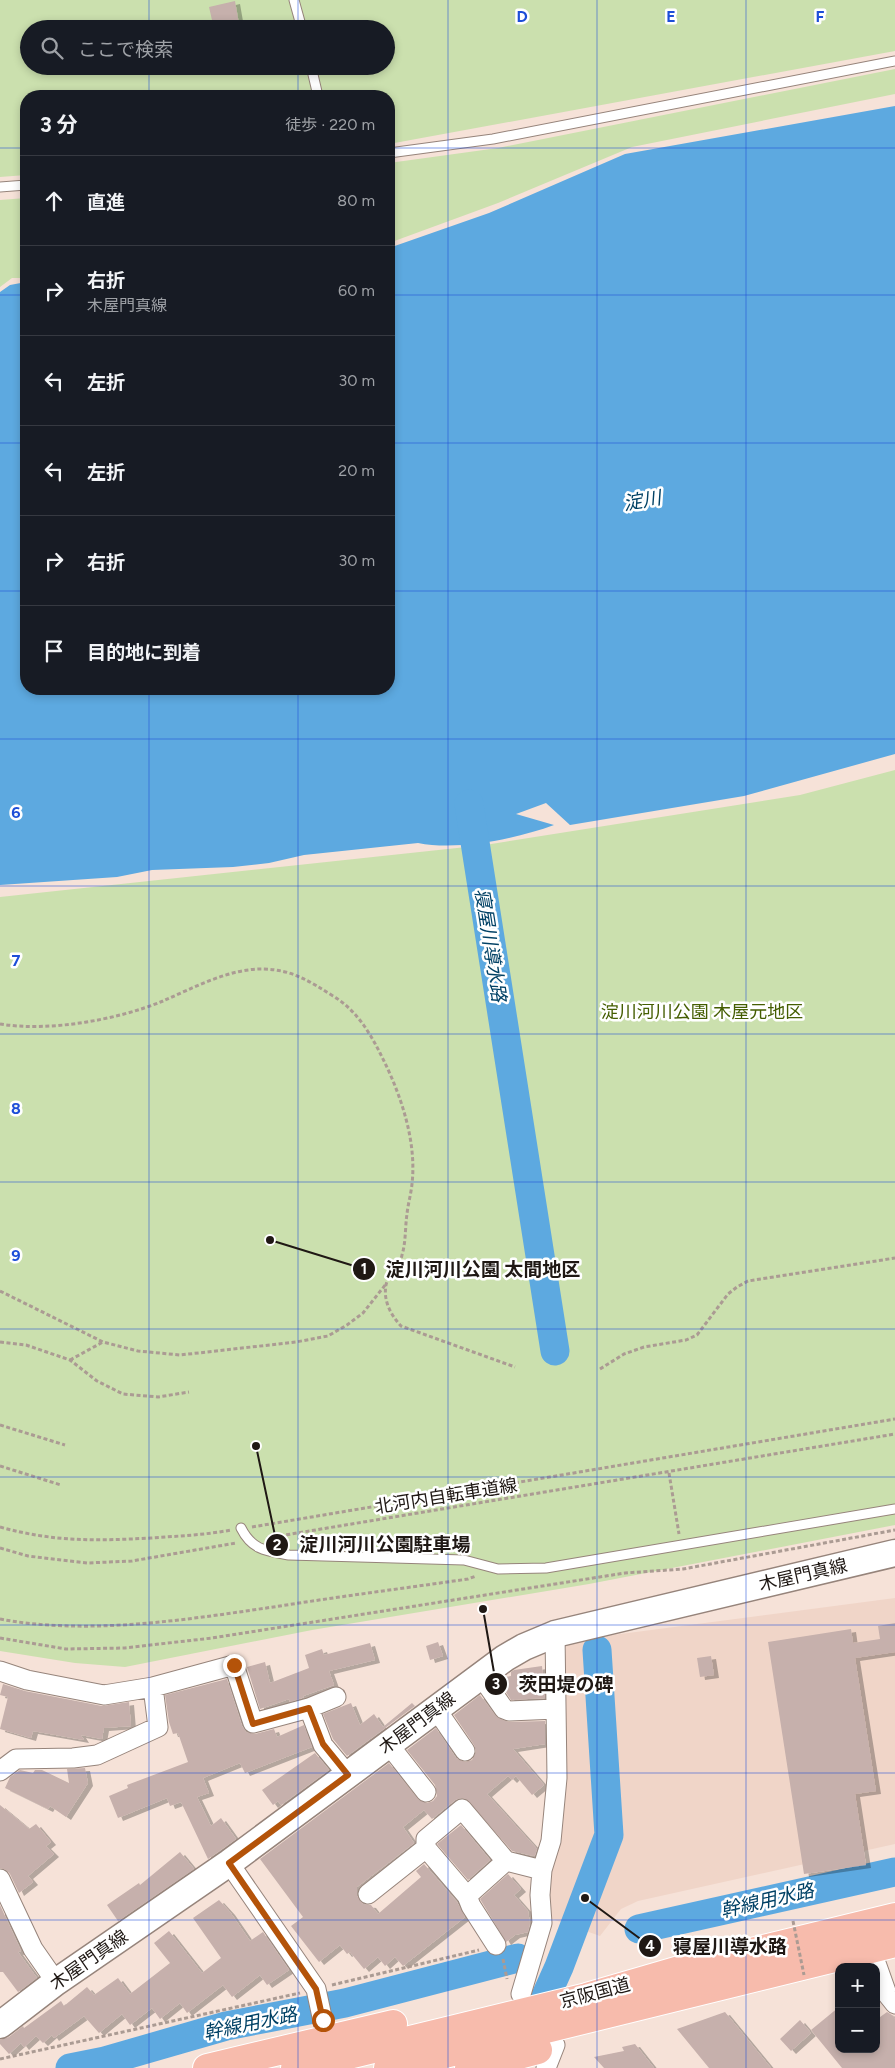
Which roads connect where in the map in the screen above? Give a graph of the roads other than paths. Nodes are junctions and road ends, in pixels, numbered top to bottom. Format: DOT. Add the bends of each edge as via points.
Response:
graph roads {
  1 [pos="294,0"];
  2 [pos="300,20"];
  3 [pos="895,61"];
  4 [pos="313,75"];
  5 [pos="317,90"];
  6 [pos="395,152"];
  7 [pos="20,185"];
  8 [pos="0,187"];
  9 [pos="895,1509"];
  10 [pos="241,1528"];
  11 [pos="895,1553"];
  12 [pos="555,1634"];
  13 [pos="0,1671"];
  14 [pos="481,1676"];
  15 [pos="152,1687"];
  16 [pos="336,1697"];
  17 [pos="309,1708"];
  18 [pos="436,1709"];
  19 [pos="556,1710"];
  20 [pos="389,1744"];
  21 [pos="464,1751"];
  22 [pos="1,1768"];
  23 [pos="348,1775"];
  24 [pos="426,1792"];
  25 [pos="426,1848"];
  26 [pos="506,1862"];
  27 [pos="229,1863"];
  28 [pos="542,1870"];
  29 [pos="0,1879"];
  30 [pos="368,1894"];
  31 [pos="467,1896"];
  32 [pos="895,1917"];
  33 [pos="498,1945"];
  34 [pos="883,1946"];
  35 [pos="56,1982"];
  36 [pos="509,2001"];
  37 [pos="895,2004"];
  38 [pos="0,2025"];
  39 [pos="325,2030"];
  40 [pos="561,2044"];
  41 [pos="481,2062"];
  42 [pos="207,2068"];
  43 [pos="295,2068"];
  44 [pos="388,2068"];
  1 -- 2 [label="lane"];
  3 -- 6 [label="lane" via="493,140"];
  4 -- 5 [label="lane"];
  7 -- 8 [label="lane"];
  9 -- 10 [label="lane" via="546,1568 498,1568 464,1560 288,1555 262,1550 247,1540"];
  11 -- 12 [label="main road, 木屋門真線"];
  12 -- 14 [label="main road, 木屋門真線" via="524,1647"];
  12 -- 19 [label="street"];
  13 -- 15 [label="street" via="104,1696"];
  14 -- 18 [label="main road, 木屋門真線"];
  14 -- 19 [label="street" via="504,1709"];
  15 -- 17 [label="street" via="234,1665 253,1724"];
  15 -- 22 [label="street" via="158,1727 97,1755 16,1759"];
  16 -- 17 [label="street"];
  17 -- 23 [label="street" via="323,1744"];
  18 -- 20 [label="main road, 木屋門真線"];
  18 -- 21 [label="street"];
  19 -- 28 [label="street" via="557,1778 551,1841"];
  20 -- 23 [label="main road, 木屋門真線"];
  20 -- 24 [label="street"];
  23 -- 27 [label="main road, 木屋門真線"];
  25 -- 26 [label="street" via="426,1839 462,1809"];
  25 -- 30 [label="street"];
  25 -- 31 [label="street"];
  26 -- 28 [label="street"];
  26 -- 31 [label="street"];
  27 -- 35 [label="main road, 木屋門真線"];
  27 -- 39 [label="street" via="316,1989"];
  28 -- 36 [label="street" via="542,1923"];
  29 -- 35 [label="street" via="33,1949"];
  31 -- 33 [label="street"];
  32 -- 36 [label="highway, 京阪国道" via="690,1967"];
  34 -- 37 [label="street" via="887,1994"];
  34 -- 40 [label="highway, 京阪国道" via="769,1975"];
  35 -- 38 [label="main road, 木屋門真線"];
  36 -- 39 [label="highway"];
  36 -- 43 [label="highway, 京阪国道"];
  39 -- 42 [label="highway"];
  40 -- 41 [label="highway, 京阪国道"];
  41 -- 44 [label="highway, 京阪国道"];
}
